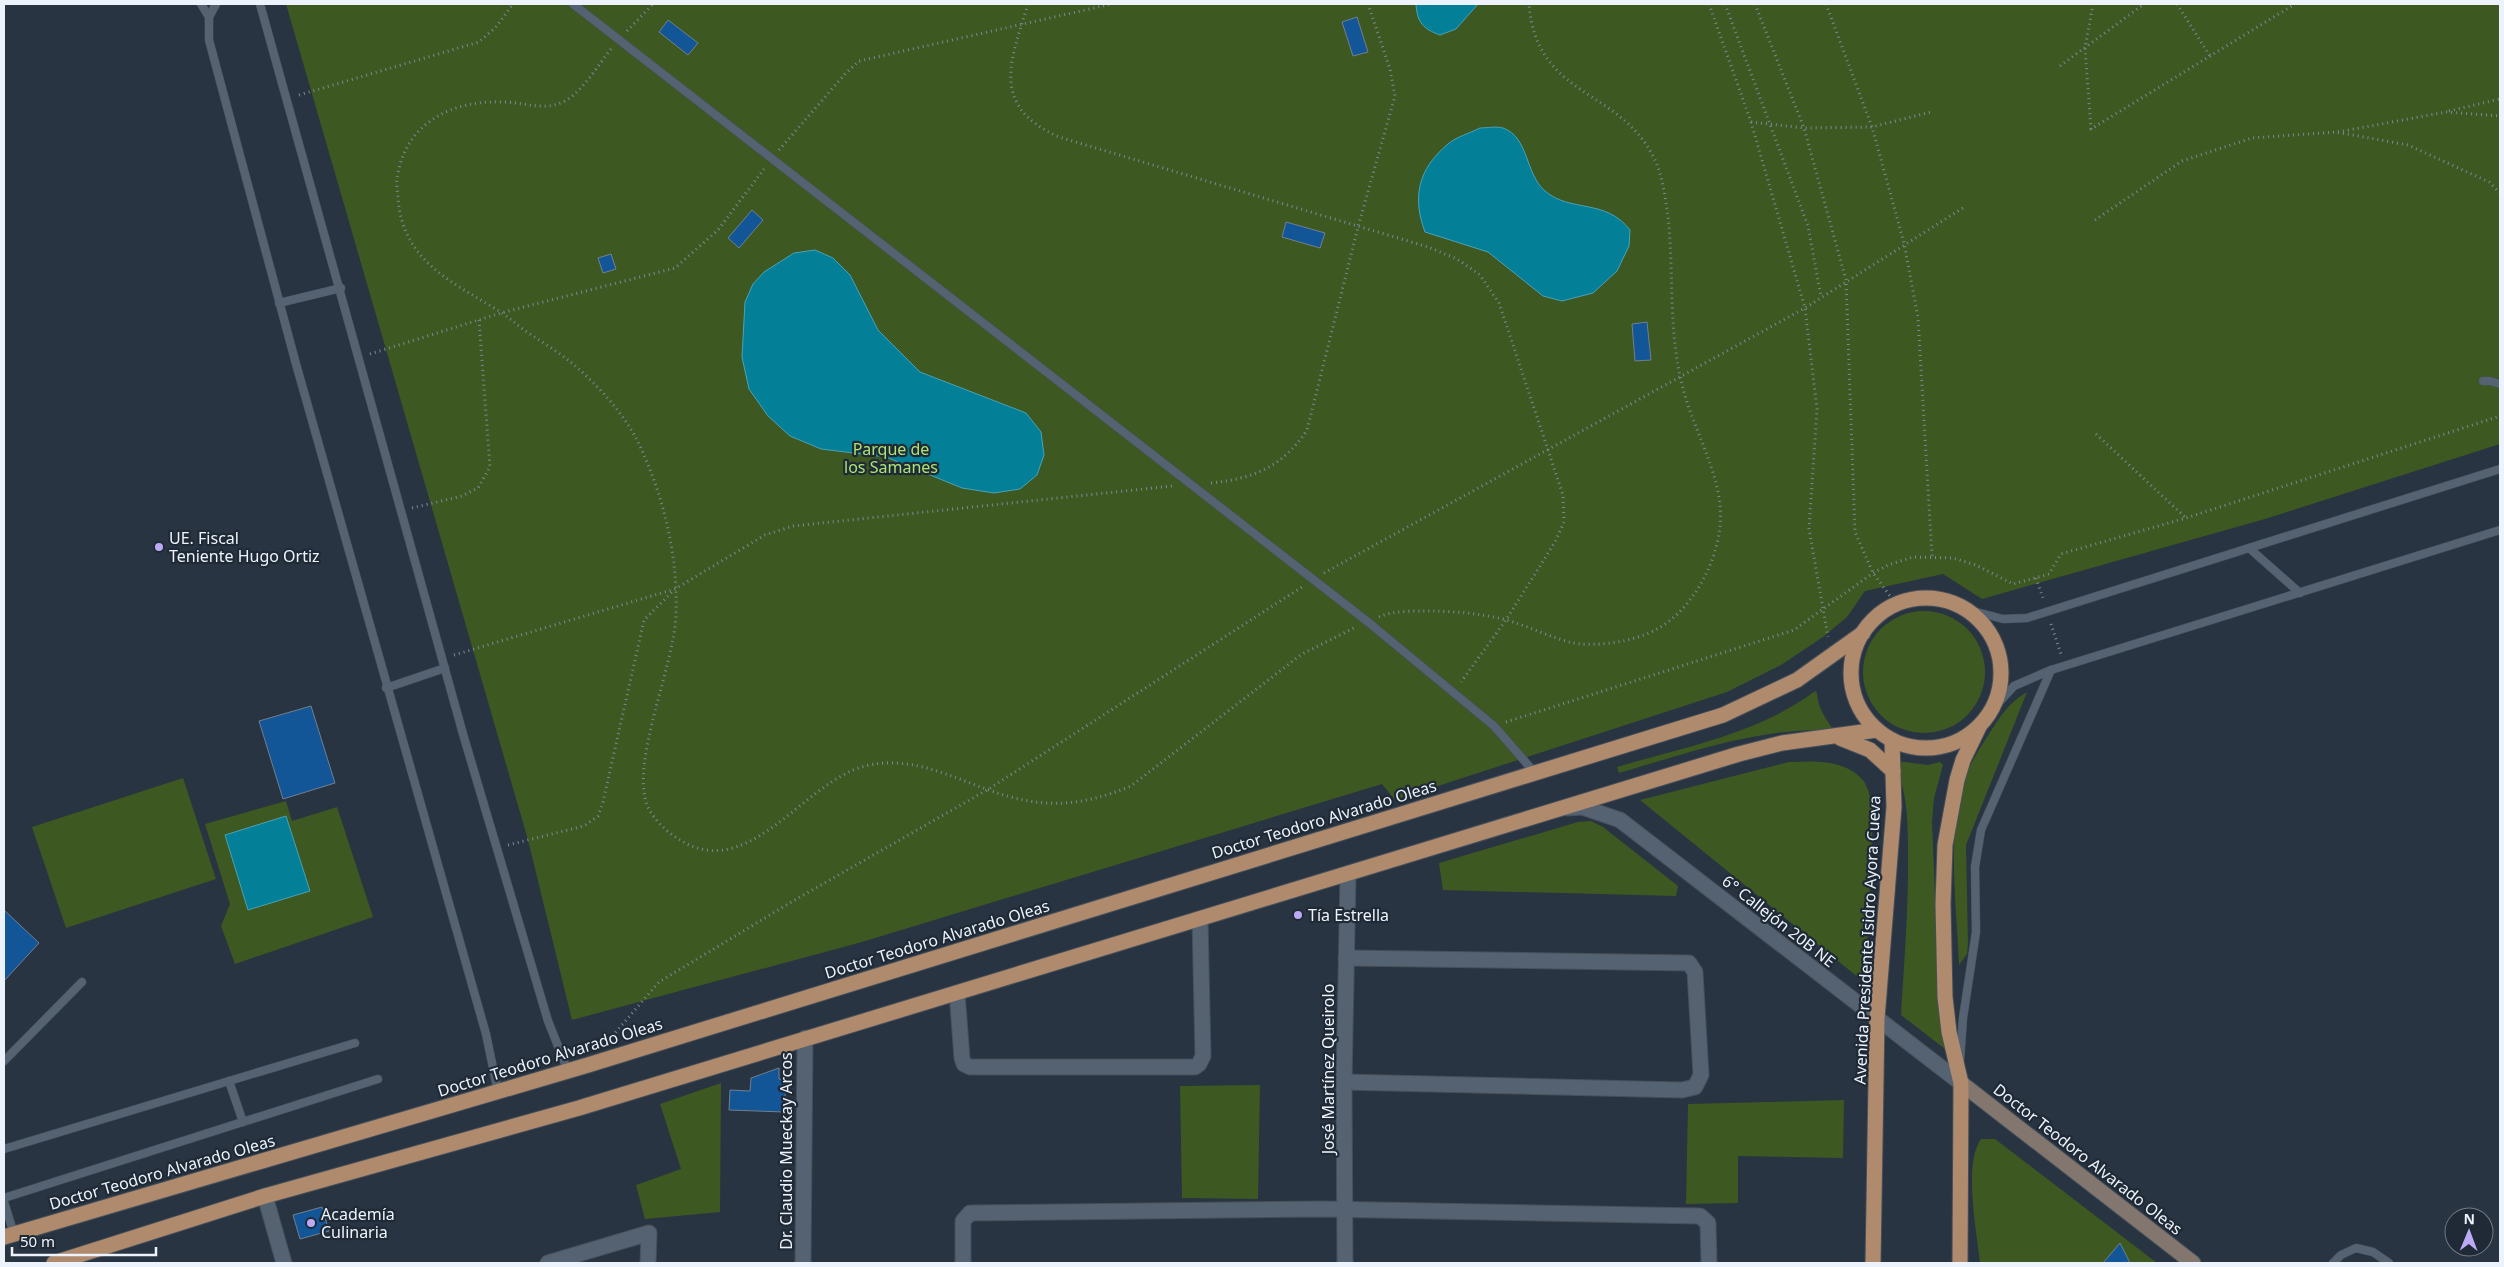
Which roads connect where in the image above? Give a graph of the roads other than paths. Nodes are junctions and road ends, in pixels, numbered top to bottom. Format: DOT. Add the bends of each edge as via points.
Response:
graph roads {
  1 [pos="201,4"];
  2 [pos="216,4"];
  3 [pos="260,4"];
  4 [pos="573,4"];
  5 [pos="209,16"];
  6 [pos="341,288"];
  7 [pos="280,303"];
  8 [pos="2482,382"];
  9 [pos="2500,384"];
  10 [pos="2500,468"];
  11 [pos="2500,530"];
  12 [pos="2249,548"];
  13 [pos="2300,593"];
  14 [pos="1965,609"];
  15 [pos="1863,633"];
  16 [pos="445,668"];
  17 [pos="2051,670"];
  18 [pos="386,688"];
  19 [pos="1991,711"];
  20 [pos="1979,727"];
  21 [pos="1877,730"];
  22 [pos="1836,737"];
  23 [pos="1892,740"];
  24 [pos="1893,771"];
  25 [pos="1535,773"];
  26 [pos="1566,808"];
  27 [pos="1348,875"];
  28 [pos="1200,920"];
  29 [pos="1346,958"];
  30 [pos="82,982"];
  31 [pos="957,993"];
  32 [pos="1877,1019"];
  33 [pos="805,1038"];
  34 [pos="355,1043"];
  35 [pos="4,1061"];
  36 [pos="568,1071"];
  37 [pos="1960,1078"];
  38 [pos="378,1079"];
  39 [pos="229,1081"];
  40 [pos="1344,1082"];
  41 [pos="498,1092"];
  42 [pos="243,1122"];
  43 [pos="4,1148"];
  44 [pos="266,1196"];
  45 [pos="4,1200"];
  46 [pos="1345,1210"];
  47 [pos="9,1235"];
  48 [pos="54,1263"];
  49 [pos="284,1263"];
  50 [pos="548,1263"];
  51 [pos="648,1263"];
  52 [pos="803,1263"];
  53 [pos="963,1263"];
  54 [pos="1345,1263"];
  55 [pos="1709,1263"];
  56 [pos="1873,1263"];
  57 [pos="1960,1263"];
  58 [pos="2193,1263"];
  59 [pos="2333,1263"];
  60 [pos="2389,1263"];
  1 -- 5 [label="lane"];
  2 -- 5 [label="lane"];
  3 -- 6 [label="lane"];
  4 -- 25 [label="lane" via="1368,622 1494,726"];
  5 -- 7 [label="lane" via="209,40"];
  6 -- 7 [label="lane"];
  6 -- 16 [label="lane"];
  7 -- 18 [label="lane"];
  8 -- 9 [label="lane"];
  10 -- 12 [label="lane"];
  11 -- 13 [label="lane"];
  12 -- 13 [label="lane"];
  12 -- 14 [label="lane" via="2027,618 2003,620"];
  13 -- 17 [label="lane"];
  14 -- 15 [label="main road" via="1931,599 1910,600 1896,604 1874,619"];
  14 -- 19 [label="main road" via="1992,636 1999,654 2002,674 1999,693"];
  15 -- 21 [label="main road" via="1851,666 1852,684 1856,701"];
  15 -- 25 [label="main road, Doctor Teodoro Alvarado Oleas" via="1797,680 1723,715"];
  16 -- 18 [label="lane"];
  16 -- 36 [label="lane" via="548,1021"];
  17 -- 19 [label="lane" via="2014,686"];
  17 -- 37 [label="lane" via="1981,830 1977,846 1976,932 1963,1018"];
  18 -- 41 [label="lane" via="486,1034"];
  19 -- 20 [label="main road"];
  20 -- 23 [label="main road" via="1961,740 1944,746 1908,746"];
  20 -- 37 [label="main road" via="1957,780 1945,845 1946,997 1949,1032"];
  21 -- 22 [label="main road"];
  21 -- 23 [label="main road"];
  22 -- 24 [label="main road" via="1870,750"];
  22 -- 26 [label="main road" via="1782,743 1739,754"];
  23 -- 24 [label="main road, Avenida Presidente Isidro Ayora Cueva"];
  24 -- 32 [label="main road, Avenida Presidente Isidro Ayora Cueva" via="1893,816"];
  25 -- 36 [label="main road, Doctor Teodoro Alvarado Oleas"];
  26 -- 27 [label="main road"];
  26 -- 32 [label="street, 6° Callejón 20B NE" via="1582,807 1620,820"];
  27 -- 28 [label="main road"];
  27 -- 29 [label="street, José Martínez Queirolo"];
  28 -- 31 [label="main road"];
  28 -- 31 [label="street" via="1203,1056 1195,1067 970,1067 962,1058"];
  29 -- 40 [label="street, José Martínez Queirolo"];
  29 -- 40 [label="street" via="1689,963 1696,972 1701,1075 1695,1087 1682,1090"];
  30 -- 35 [label="lane"];
  31 -- 33 [label="main road"];
  32 -- 37 [label="street, 6° Callejón 20B NE"];
  32 -- 56 [label="main road, Avenida Presidente Isidro Ayora Cueva"];
  33 -- 44 [label="main road" via="579,1108"];
  33 -- 52 [label="street, Dr. Claudio Mueckay Arcos"];
  34 -- 39 [label="lane"];
  36 -- 41 [label="main road, Doctor Teodoro Alvarado Oleas"];
  37 -- 57 [label="main road"];
  37 -- 58 [label="street, Doctor Teodoro Alvarado Oleas"];
  38 -- 42 [label="lane"];
  39 -- 42 [label="lane"];
  39 -- 43 [label="lane"];
  40 -- 46 [label="street, José Martínez Queirolo"];
  41 -- 47 [label="main road, Doctor Teodoro Alvarado Oleas"];
  42 -- 45 [label="lane"];
  44 -- 48 [label="main road"];
  44 -- 49 [label="street"];
  45 -- 47 [label="lane"];
  46 -- 53 [label="street" via="976,1212 965,1216"];
  46 -- 54 [label="street, José Martínez Queirolo"];
  46 -- 55 [label="street" via="1700,1216 1708,1223"];
  50 -- 51 [label="street" via="649,1233"];
  59 -- 60 [label="lane" via="2356,1248 2373,1252"];
}
